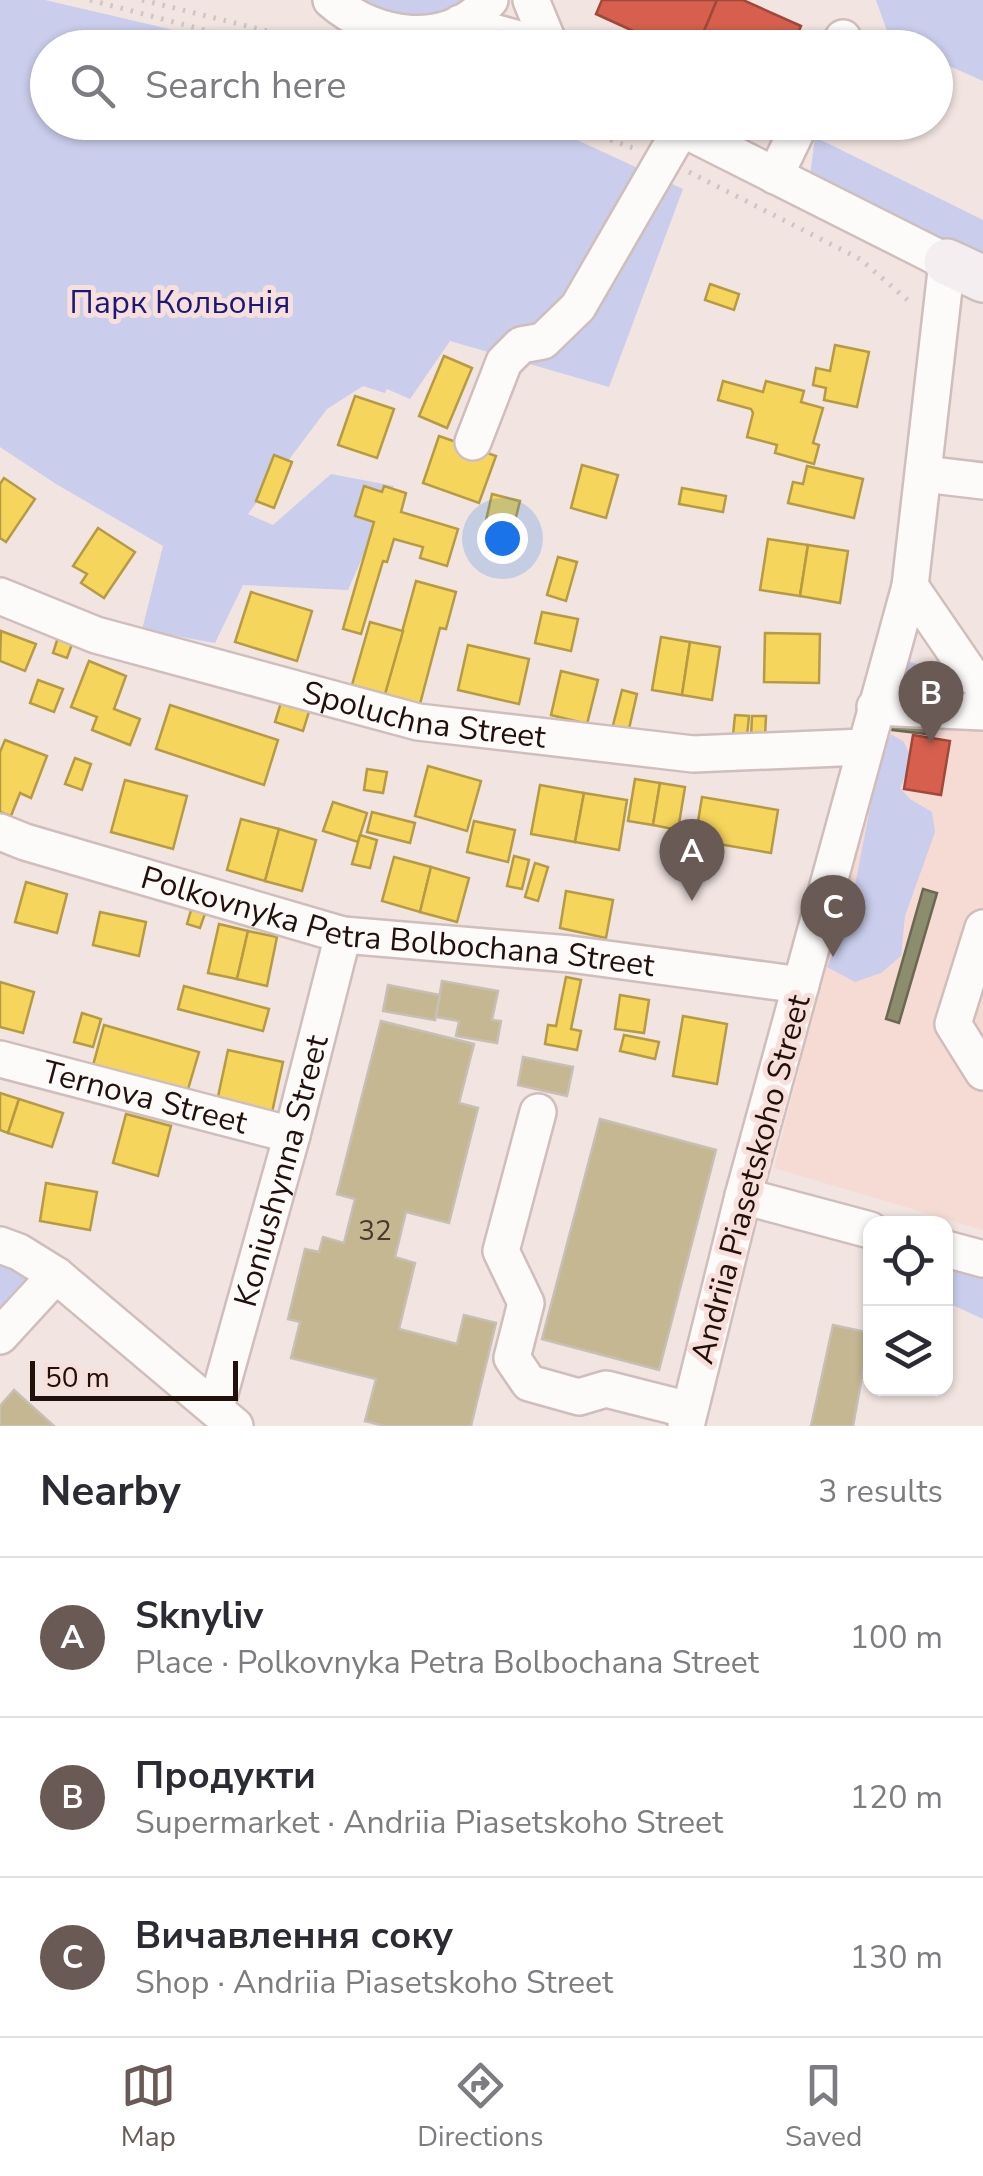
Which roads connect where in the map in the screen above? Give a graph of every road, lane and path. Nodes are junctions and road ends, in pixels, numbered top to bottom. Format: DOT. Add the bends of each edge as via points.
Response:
graph roads {
  1 [pos="90,0"];
  2 [pos="142,0"];
  3 [pos="490,0"];
  4 [pos="532,0"];
  5 [pos="330,1"];
  6 [pos="460,23"];
  7 [pos="204,30"];
  8 [pos="263,30"];
  9 [pos="383,30"];
  10 [pos="438,30"];
  11 [pos="487,30"];
  12 [pos="544,30"];
  13 [pos="669,140"];
  14 [pos="676,140"];
  15 [pos="679,140"];
  16 [pos="793,140"];
  17 [pos="775,176"];
  18 [pos="965,270"];
  19 [pos="922,312"];
  20 [pos="472,442"];
  21 [pos="924,474"];
  22 [pos="983,481"];
  23 [pos="910,586"];
  24 [pos="0,596"];
  25 [pos="983,684"];
  26 [pos="875,706"];
  27 [pos="983,712"];
  28 [pos="864,747"];
  29 [pos="0,832"];
  30 [pos="983,928"];
  31 [pos="343,935"];
  32 [pos="801,985"];
  33 [pos="0,1060"];
  34 [pos="983,1072"];
  35 [pos="538,1112"];
  36 [pos="292,1136"];
  37 [pos="743,1196"];
  38 [pos="863,1228"];
  39 [pos="0,1246"];
  40 [pos="953,1251"];
  41 [pos="983,1259"];
  42 [pos="56,1276"];
  43 [pos="0,1336"];
  44 [pos="225,1417"];
  45 [pos="688,1418"];
  1 -- 7 [label="path"];
  2 -- 8 [label="path"];
  3 -- 6 [label="street"];
  4 -- 12 [label="street"];
  5 -- 9 [label="street"];
  6 -- 10 [label="street"];
  6 -- 11 [label="street"];
  13 -- 20 [label="street" via="578,307 543,341 521,346 504,362"];
  14 -- 19 [label="path" via="860,258"];
  15 -- 17 [label="street"];
  16 -- 17 [label="street"];
  17 -- 18 [label="street"];
  18 -- 21 [label="street, Andriia Piasetskoho Street"];
  21 -- 22 [label="street"];
  21 -- 23 [label="street, Andriia Piasetskoho Street"];
  23 -- 25 [label="street"];
  23 -- 26 [label="street, Andriia Piasetskoho Street"];
  24 -- 28 [label="street, Spoluchna Street" via="96,634 418,722 692,754"];
  26 -- 27 [label="street"];
  26 -- 28 [label="street, Andriia Piasetskoho Street"];
  28 -- 32 [label="street, Andriia Piasetskoho Street"];
  29 -- 31 [label="street, Polkovnyka Petra Bolbochana Street"];
  30 -- 34 [label="street" via="954,1024"];
  31 -- 32 [label="street, Polkovnyka Petra Bolbochana Street" via="570,954"];
  31 -- 36 [label="street, Koniushynna Street"];
  32 -- 37 [label="street, Andriia Piasetskoho Street"];
  33 -- 36 [label="street, Ternova Street"];
  35 -- 45 [label="street" via="501,1251 526,1304 512,1358 530,1383 580,1398 606,1390"];
  36 -- 44 [label="street, Koniushynna Street"];
  37 -- 38 [label="street"];
  37 -- 45 [label="street, Andriia Piasetskoho Street"];
  39 -- 42 [label="street, Koniushynna Street"];
  40 -- 41 [label="street"];
  42 -- 43 [label="street"];
  42 -- 44 [label="street, Koniushynna Street"];
}
